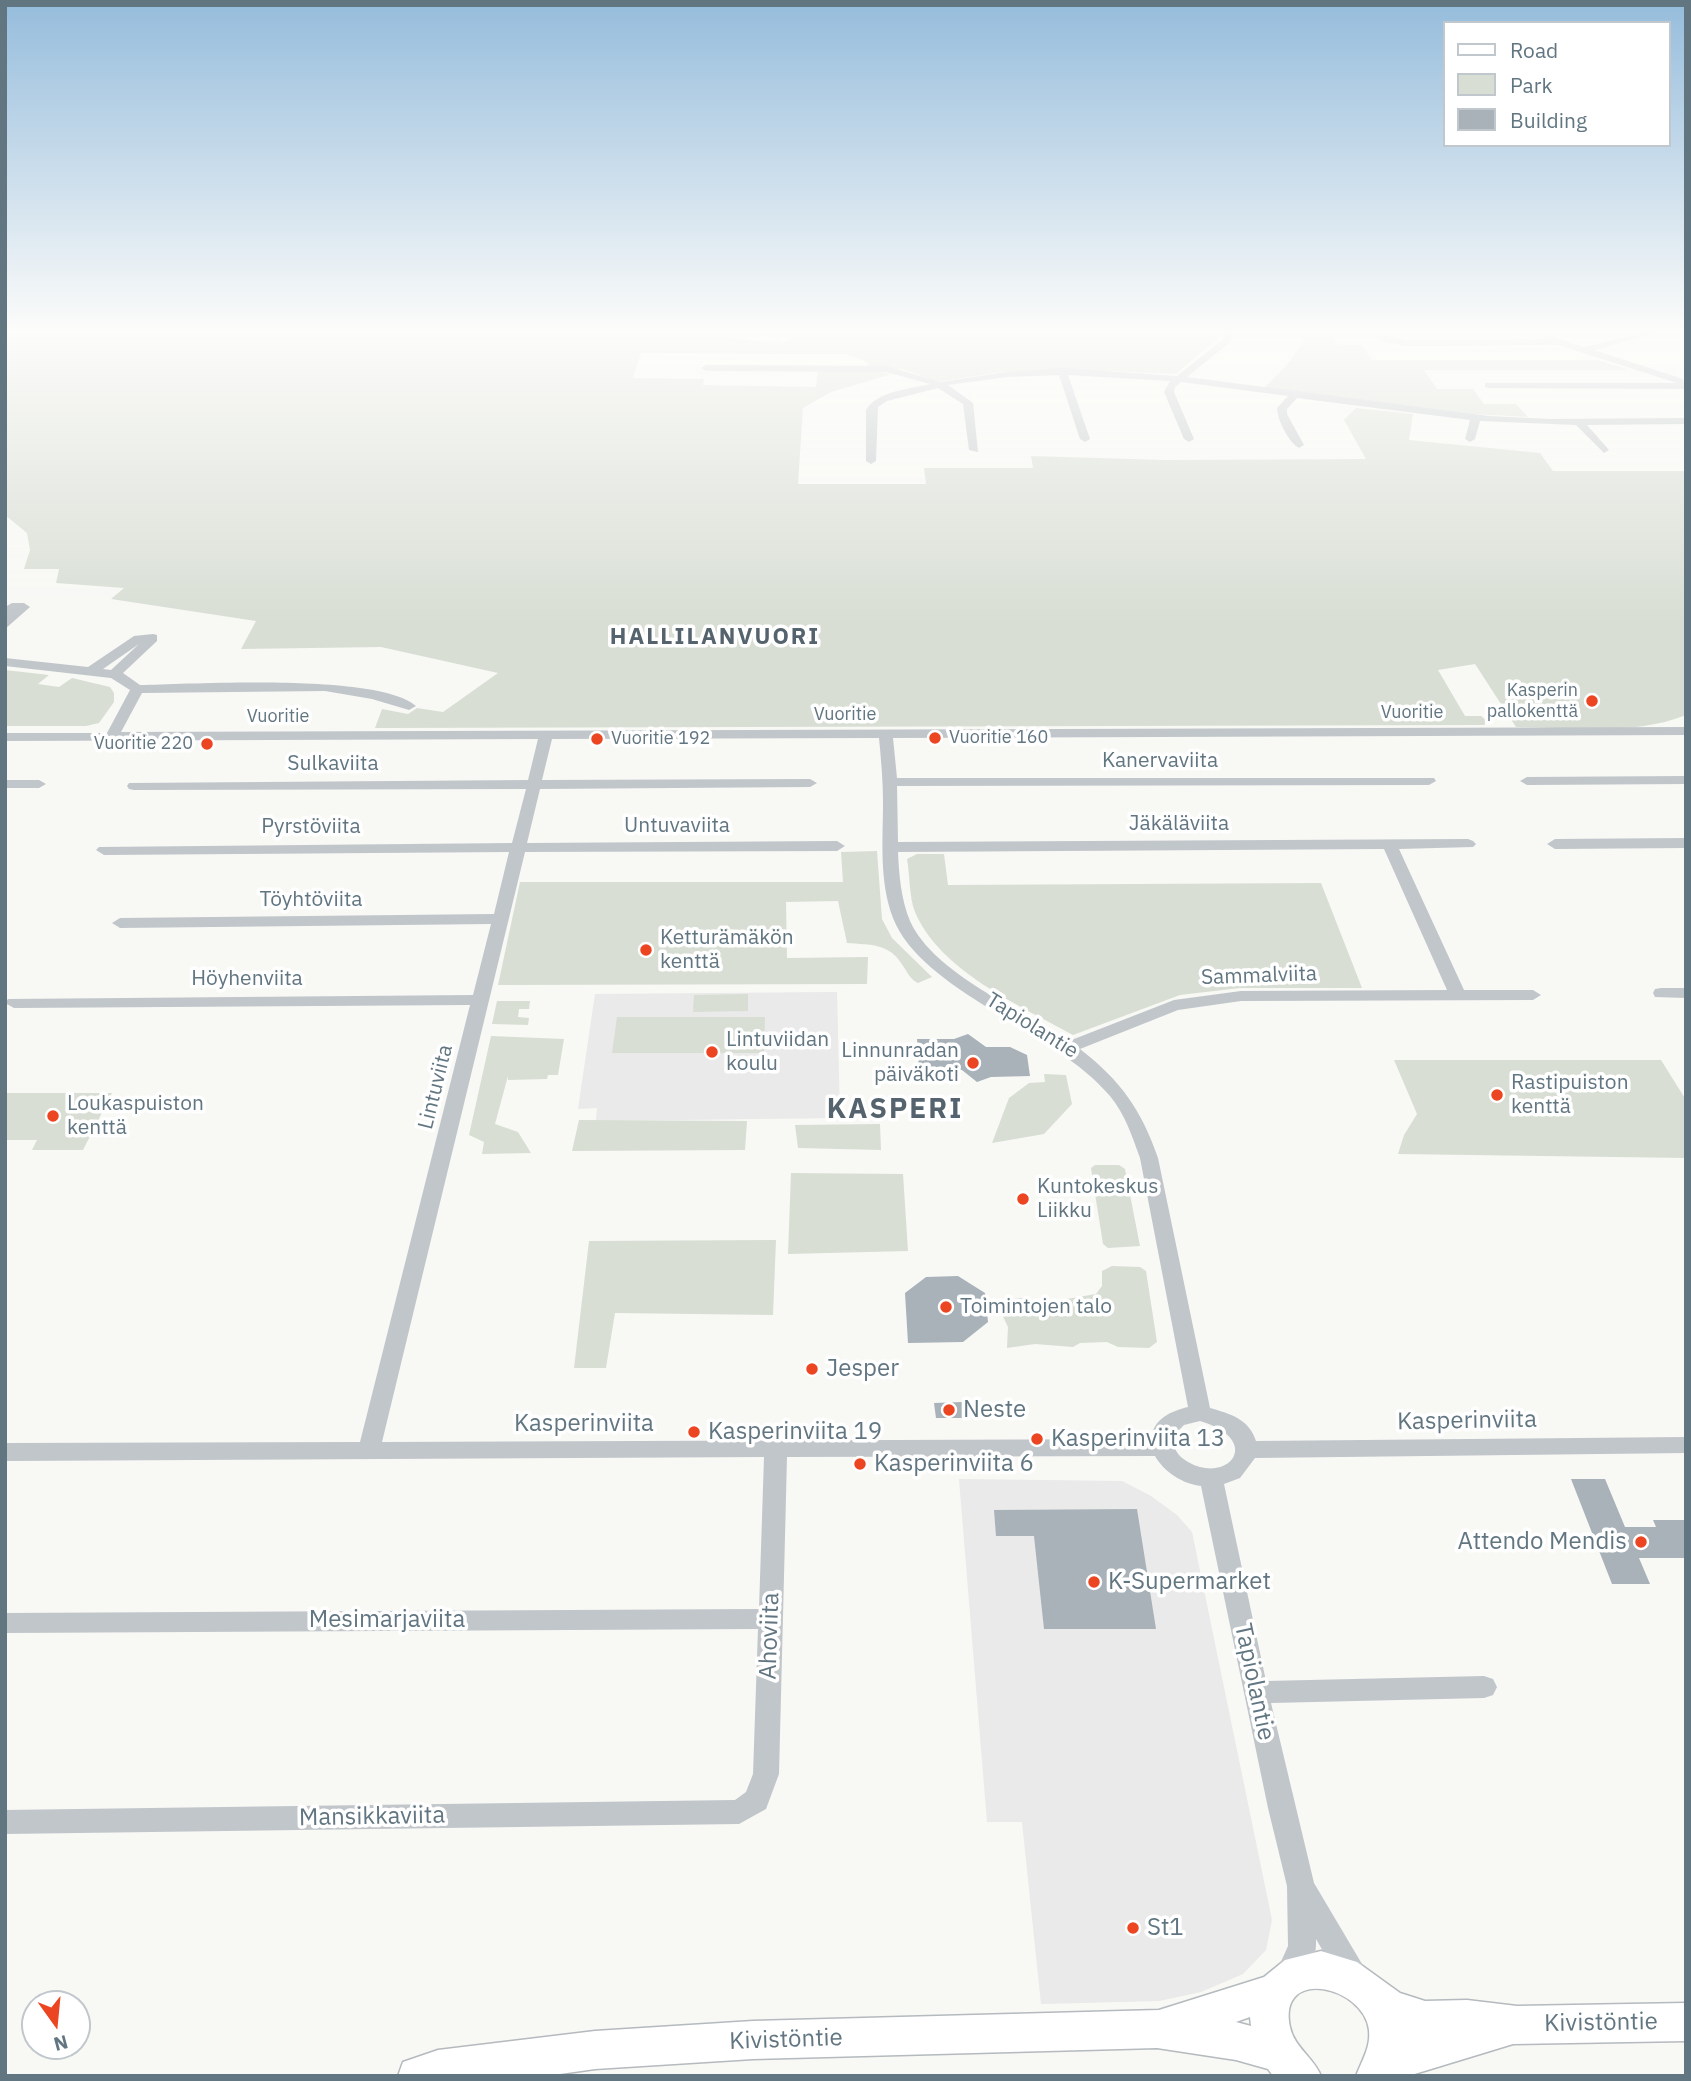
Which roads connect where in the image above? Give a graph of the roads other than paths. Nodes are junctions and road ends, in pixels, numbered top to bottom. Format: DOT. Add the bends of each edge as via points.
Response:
graph roads {
  1 [pos="871,430"];
  2 [pos="972,430"];
  3 [pos="1082,430"];
  4 [pos="1185,430"];
  5 [pos="1291,430"];
  6 [pos="1472,430"];
  7 [pos="1586,430"];
  8 [pos="1085,439"];
  9 [pos="1189,439"];
  10 [pos="1470,439"];
  11 [pos="1299,445"];
  12 [pos="974,450"];
  13 [pos="1604,450"];
  14 [pos="871,461"];
  15 [pos="5,613"];
  16 [pos="5,625"];
  17 [pos="5,662"];
  18 [pos="91,671"];
  19 [pos="114,674"];
  20 [pos="137,689"];
  21 [pos="409,706"];
  22 [pos="1686,731"];
  23 [pos="886,734"];
  24 [pos="546,735"];
  25 [pos="5,737"];
  26 [pos="111,737"];
  27 [pos="1686,780"];
  28 [pos="1429,781"];
  29 [pos="1527,781"];
  30 [pos="890,782"];
  31 [pos="533,783"];
  32 [pos="810,783"];
  33 [pos="5,784"];
  34 [pos="39,784"];
  35 [pos="134,786"];
  36 [pos="1686,843"];
  37 [pos="1468,844"];
  38 [pos="1555,844"];
  39 [pos="1390,845"];
  40 [pos="837,846"];
  41 [pos="517,847"];
  42 [pos="891,847"];
  43 [pos="104,850"];
  44 [pos="502,919"];
  45 [pos="120,923"];
  46 [pos="1661,993"];
  47 [pos="1686,993"];
  48 [pos="1458,995"];
  49 [pos="1533,995"];
  50 [pos="481,1000"];
  51 [pos="14,1003"];
  52 [pos="1070,1047"];
  53 [pos="1200,1413"];
  54 [pos="1686,1445"];
  55 [pos="1163,1447"];
  56 [pos="369,1449"];
  57 [pos="776,1449"];
  58 [pos="1248,1450"];
  59 [pos="5,1452"];
  60 [pos="1212,1478"];
  61 [pos="769,1619"];
  62 [pos="5,1623"];
  63 [pos="1484,1687"];
  64 [pos="1256,1692"];
  65 [pos="739,1812"];
  66 [pos="5,1822"];
  67 [pos="1301,1886"];
  68 [pos="1280,1986"];
  69 [pos="1366,1990"];
  70 [pos="1686,2022"];
  71 [pos="1517,2025"];
  72 [pos="1157,2029"];
  73 [pos="1291,2067"];
  74 [pos="1380,2070"];
  75 [pos="417,2076"];
  1 -- 14 [label="street"];
  2 -- 12 [label="street"];
  3 -- 8 [label="street"];
  4 -- 9 [label="street"];
  5 -- 11 [label="street"];
  6 -- 10 [label="street"];
  7 -- 13 [label="street"];
  15 -- 16 [label="street" via="24,607"];
  17 -- 18 [label="street"];
  18 -- 19 [label="street"];
  18 -- 19 [label="street" via="138,639 153,638"];
  19 -- 20 [label="street"];
  20 -- 21 [label="street" via="325,687"];
  20 -- 26 [label="street"];
  22 -- 23 [label="street, Vuoritie"];
  23 -- 24 [label="street, Vuoritie"];
  23 -- 30 [label="street, Tapiolantie"];
  24 -- 26 [label="street, Vuoritie"];
  24 -- 31 [label="street, Lintuviita"];
  25 -- 26 [label="street, Vuoritie"];
  27 -- 29 [label="street"];
  28 -- 30 [label="street, Kanervaviita"];
  30 -- 42 [label="street, Tapiolantie"];
  31 -- 32 [label="street, Sulkaviita"];
  31 -- 35 [label="street, Sulkaviita"];
  31 -- 41 [label="street, Lintuviita"];
  33 -- 34 [label="street"];
  36 -- 38 [label="street"];
  37 -- 39 [label="street, Jäkäläviita"];
  39 -- 42 [label="street, Jäkäläviita"];
  39 -- 48 [label="street"];
  40 -- 41 [label="street, Untuvaviita"];
  41 -- 43 [label="street, Pyrstöviita"];
  41 -- 44 [label="street, Lintuviita"];
  42 -- 52 [label="street, Tapiolantie" via="896,905 913,941 965,985"];
  44 -- 45 [label="street, Töyhtöviita"];
  44 -- 50 [label="street, Lintuviita"];
  46 -- 47 [label="street"];
  48 -- 49 [label="street, Sammalviita"];
  48 -- 52 [label="street, Sammalviita" via="1203,999 1174,1005"];
  50 -- 51 [label="street, Höyhenviita"];
  50 -- 56 [label="street, Lintuviita"];
  52 -- 53 [label="street, Tapiolantie" via="1117,1093 1143,1140"];
  53 -- 55 [label="street" via="1168,1424"];
  53 -- 58 [label="street" via="1239,1429"];
  54 -- 58 [label="street, Kasperinviita"];
  55 -- 57 [label="street, Kasperinviita"];
  55 -- 60 [label="street" via="1178,1467"];
  56 -- 57 [label="street, Kasperinviita"];
  56 -- 59 [label="street, Kasperinviita"];
  57 -- 61 [label="street, Ahoviita"];
  58 -- 60 [label="street" via="1238,1469"];
  60 -- 64 [label="street, Tapiolantie"];
  61 -- 62 [label="street, Mesimarjaviita"];
  61 -- 65 [label="street, Ahoviita" via="766,1774 757,1800"];
  63 -- 64 [label="street"];
  64 -- 67 [label="street, Tapiolantie"];
  65 -- 66 [label="street, Mansikkaviita"];
  67 -- 68 [label="street, Tapiolantie" via="1300,1958"];
  67 -- 69 [label="street, Tapiolantie" via="1341,1959"];
  68 -- 69 [label="main road, Kivistöntie" via="1302,1972 1321,1969 1340,1974"];
  68 -- 72 [label="main road, Kivistöntie"];
  68 -- 73 [label="main road" via="1269,2011 1270,2031"];
  69 -- 71 [label="main road, Kivistöntie" via="1405,2016"];
  69 -- 74 [label="main road" via="1384,2012 1390,2030 1390,2048"];
  70 -- 71 [label="main road, Kivistöntie"];
  71 -- 74 [label="main road, Kivistöntie" via="1435,2047"];
  72 -- 73 [label="main road, Kivistöntie" via="1236,2041"];
  72 -- 75 [label="main road, Kivistöntie" via="753,2040 595,2050"];
}
